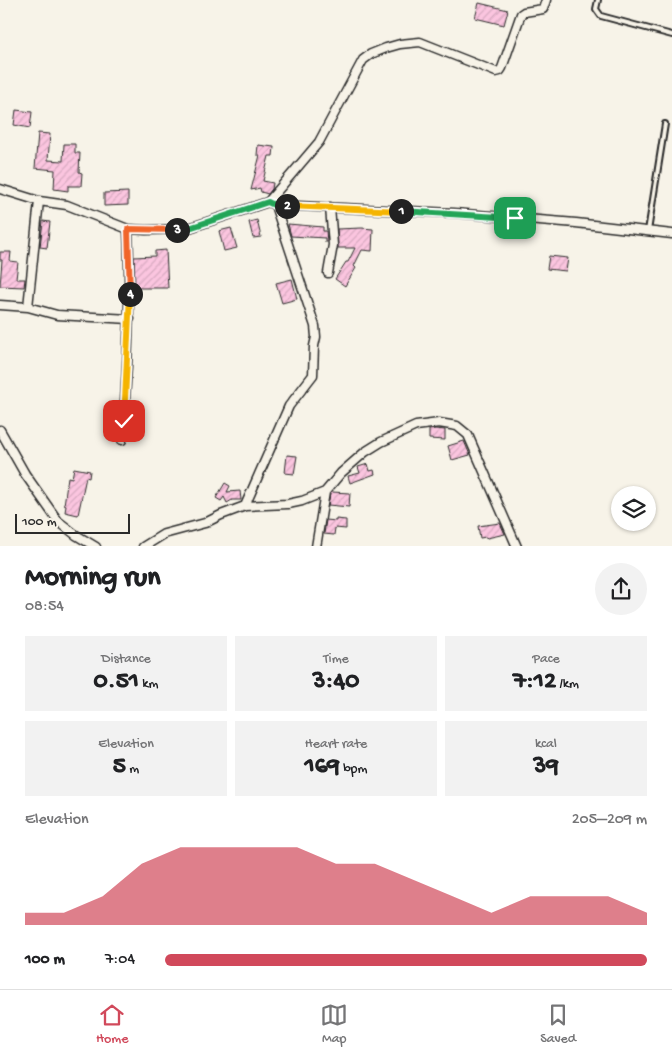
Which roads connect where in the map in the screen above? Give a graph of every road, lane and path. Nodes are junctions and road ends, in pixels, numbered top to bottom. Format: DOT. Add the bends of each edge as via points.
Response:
graph roads {
  1 [pos="546,0"];
  2 [pos="598,0"];
  3 [pos="672,35"];
  4 [pos="665,124"];
  5 [pos="0,189"];
  6 [pos="39,201"];
  7 [pos="272,204"];
  8 [pos="330,207"];
  9 [pos="128,229"];
  10 [pos="648,232"];
  11 [pos="672,234"];
  12 [pos="328,273"];
  13 [pos="0,305"];
  14 [pos="28,307"];
  15 [pos="130,319"];
  16 [pos="0,430"];
  17 [pos="122,440"];
  18 [pos="325,492"];
  19 [pos="245,506"];
  20 [pos="96,546"];
  21 [pos="143,546"];
  22 [pos="316,546"];
  23 [pos="517,546"];
  1 -- 7 [label="street" via="543,9 521,14 500,71 420,42 400,44 371,54 363,60 319,142"];
  2 -- 3 [label="lane" via="596,9 601,16"];
  4 -- 10 [label="lane"];
  5 -- 6 [label="street"];
  6 -- 9 [label="street" via="67,205"];
  6 -- 14 [label="street"];
  7 -- 8 [label="street"];
  7 -- 9 [label="street" via="186,229"];
  7 -- 19 [label="street" via="315,326 313,375 289,406"];
  8 -- 10 [label="street" via="454,213"];
  8 -- 12 [label="street" via="333,245"];
  9 -- 15 [label="street"];
  10 -- 11 [label="street"];
  13 -- 14 [label="street"];
  14 -- 15 [label="street" via="57,315"];
  15 -- 17 [label="street"];
  16 -- 20 [label="street" via="25,474 58,521 76,536"];
  18 -- 19 [label="street" via="288,504"];
  18 -- 22 [label="street"];
  18 -- 23 [label="street" via="351,464 381,442 416,426 439,423 457,426 468,434 474,446"];
  19 -- 21 [label="street" via="205,523 164,534"];
}
